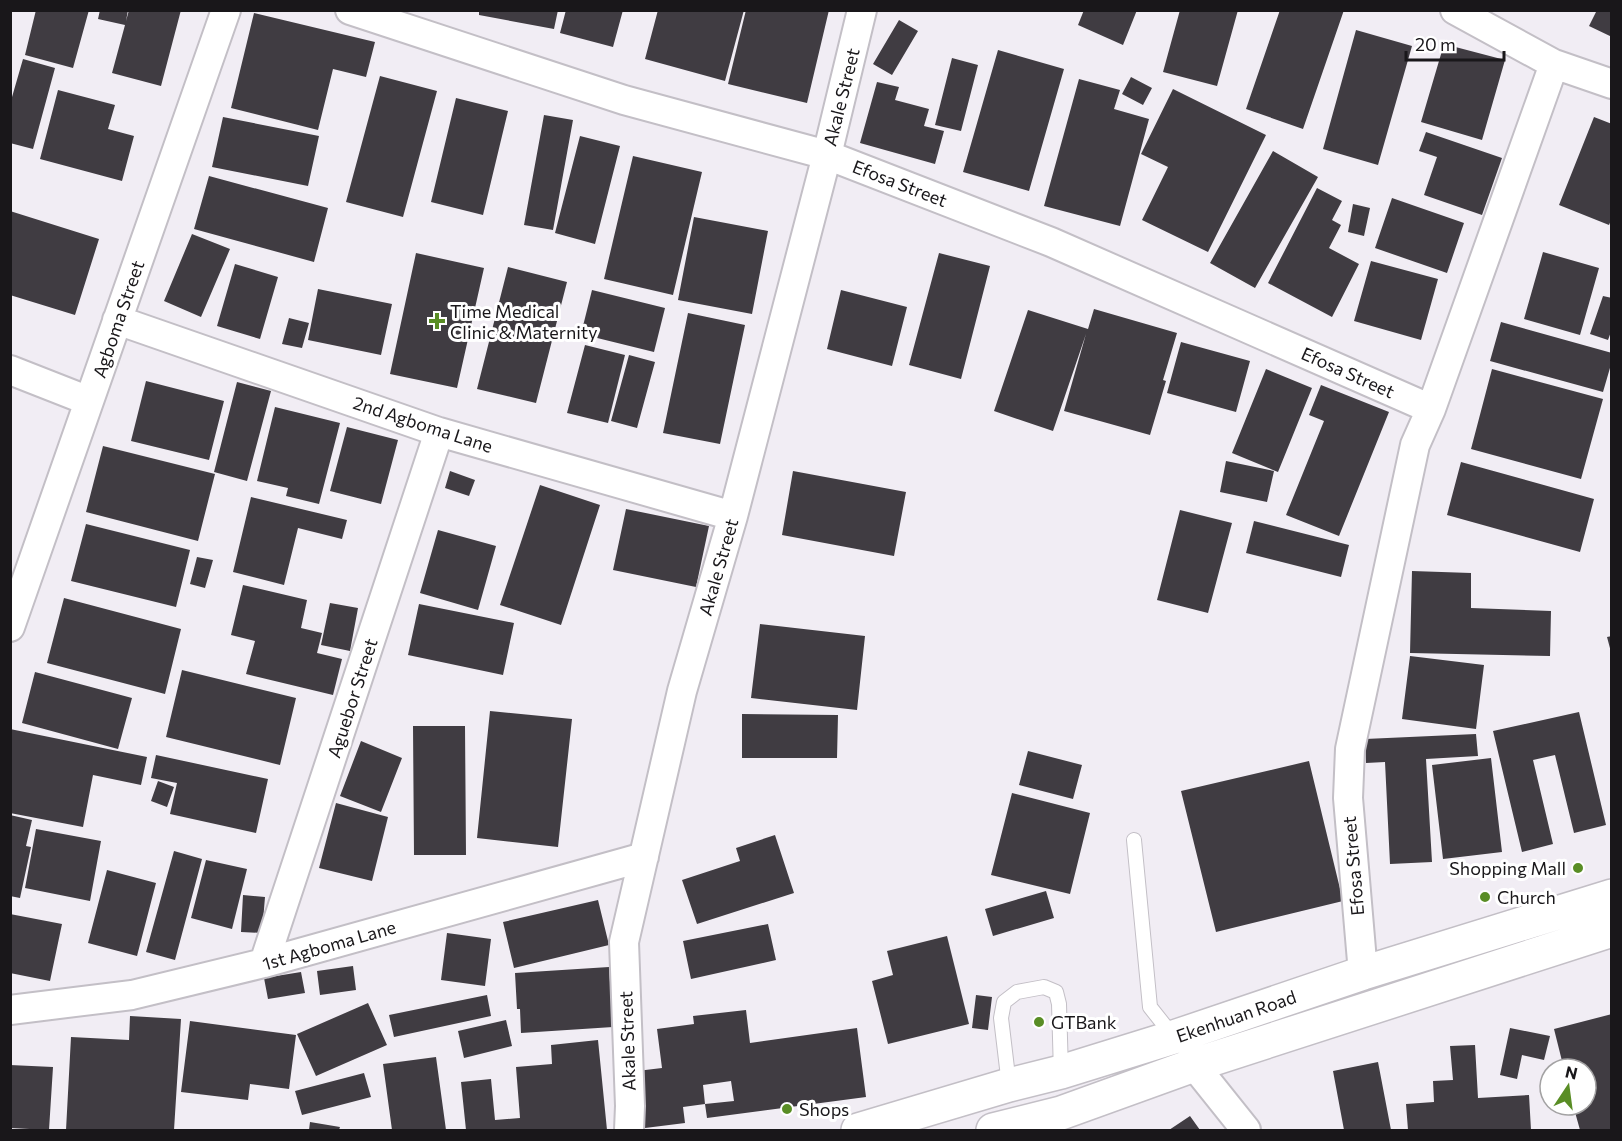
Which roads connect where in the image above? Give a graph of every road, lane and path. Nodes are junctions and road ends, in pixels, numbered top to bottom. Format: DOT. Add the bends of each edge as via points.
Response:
graph roads {
  1 [pos="226,10"];
  2 [pos="350,10"];
  3 [pos="862,10"];
  4 [pos="1455,10"];
  5 [pos="1554,64"];
  6 [pos="1611,84"];
  7 [pos="827,154"];
  8 [pos="117,320"];
  9 [pos="10,370"];
  10 [pos="89,401"];
  11 [pos="1431,409"];
  12 [pos="439,432"];
  13 [pos="733,516"];
  14 [pos="10,627"];
  15 [pos="1134,840"];
  16 [pos="644,857"];
  17 [pos="1611,896"];
  18 [pos="1611,930"];
  19 [pos="264,963"];
  20 [pos="1363,973"];
  21 [pos="10,1010"];
  22 [pos="1174,1037"];
  23 [pos="1194,1065"];
  24 [pos="1061,1072"];
  25 [pos="1009,1085"];
  26 [pos="629,1131"];
  27 [pos="858,1131"];
  28 [pos="993,1131"];
  29 [pos="1246,1131"];
  1 -- 8 [label="street, Agboma Street"];
  2 -- 7 [label="street, Efosa Street" via="624,100"];
  3 -- 7 [label="street, Akale Street"];
  4 -- 5 [label="street"];
  5 -- 6 [label="street"];
  5 -- 11 [label="street, Efosa Street"];
  7 -- 11 [label="street, Efosa Street" via="1051,242"];
  7 -- 13 [label="street, Akale Street"];
  8 -- 10 [label="street, Agboma Street"];
  8 -- 12 [label="street, 2nd Agboma Lane"];
  9 -- 10 [label="street"];
  10 -- 14 [label="street, Agboma Street"];
  11 -- 20 [label="street, Efosa Street" via="1415,445 1350,749 1348,798"];
  12 -- 13 [label="street, 2nd Agboma Lane"];
  12 -- 19 [label="street, Aguebor Street"];
  13 -- 16 [label="street, Akale Street" via="682,691"];
  15 -- 22 [label="lane" via="1150,1007"];
  16 -- 19 [label="street, 1st Agboma Lane"];
  16 -- 26 [label="street, Akale Street" via="624,942"];
  17 -- 20 [label="main road, Ekenhuan Road"];
  18 -- 23 [label="main road, Ekenhuan Road"];
  19 -- 21 [label="street, 1st Agboma Lane" via="132,995"];
  20 -- 22 [label="main road, Ekenhuan Road"];
  22 -- 24 [label="main road, Ekenhuan Road"];
  23 -- 28 [label="main road, Ekenhuan Road" via="1061,1113"];
  23 -- 29 [label="street"];
  24 -- 25 [label="main road, Ekenhuan Road"];
  24 -- 25 [label="lane" via="1056,992 1044,987 1017,992 1004,1002 1002,1018"];
  25 -- 27 [label="main road, Ekenhuan Road"];
}
